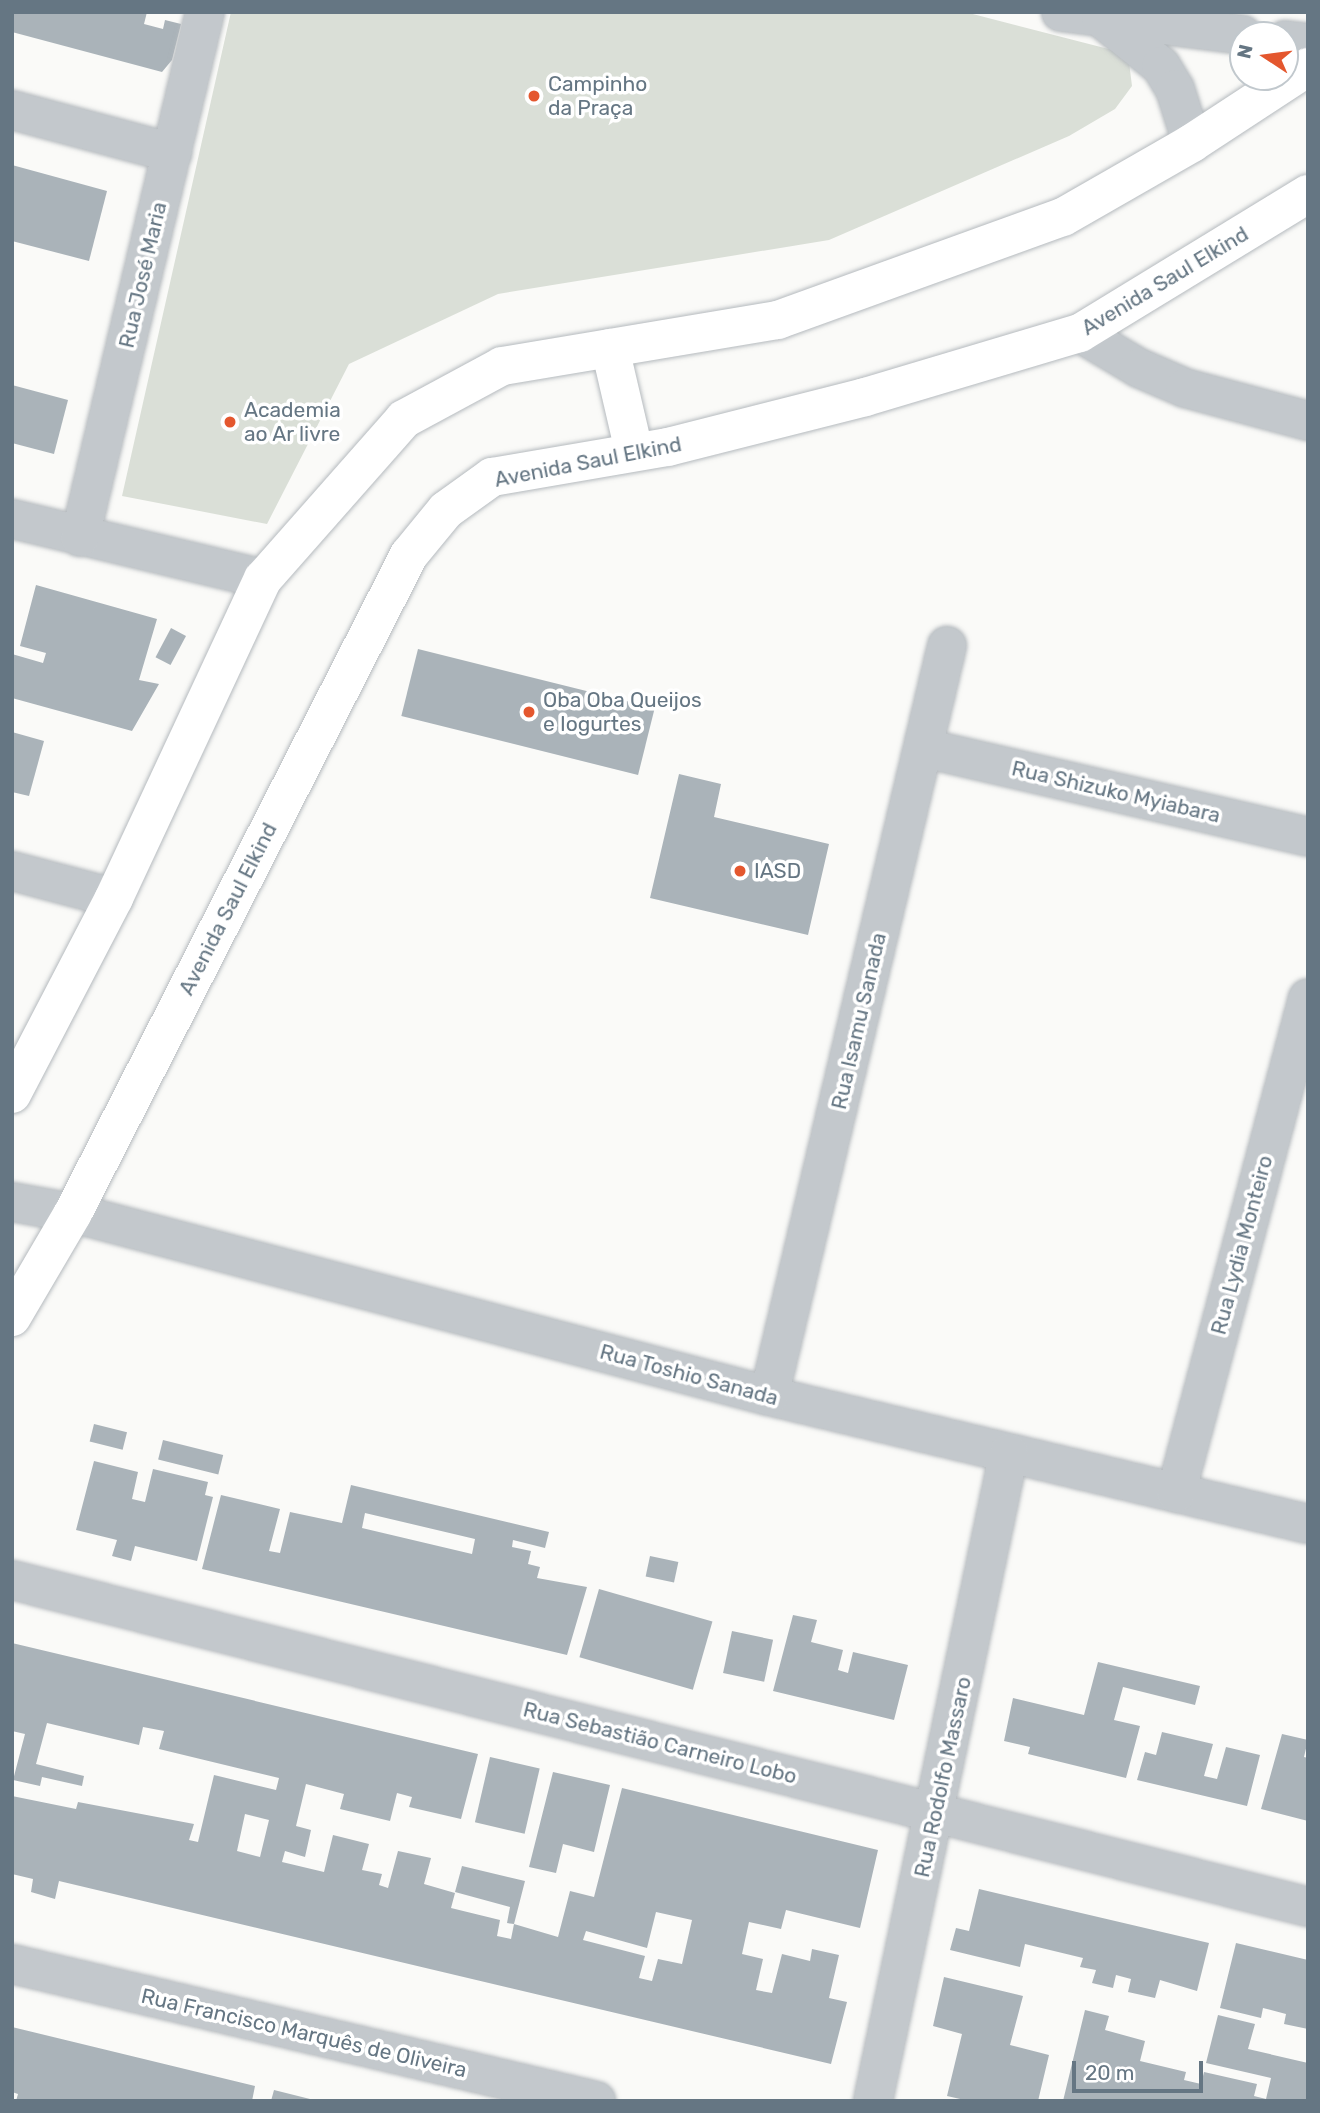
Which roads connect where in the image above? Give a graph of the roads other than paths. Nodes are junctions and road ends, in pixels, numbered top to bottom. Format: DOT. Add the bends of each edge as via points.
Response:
graph roads {
  1 [pos="205,12"];
  2 [pos="1061,12"];
  3 [pos="1101,18"];
  4 [pos="1229,33"];
  5 [pos="1308,67"];
  6 [pos="12,110"];
  7 [pos="1192,143"];
  8 [pos="172,153"];
  9 [pos="1308,194"];
  10 [pos="1080,334"];
  11 [pos="610,348"];
  12 [pos="1308,421"];
  13 [pos="634,451"];
  14 [pos="12,519"];
  15 [pos="80,537"];
  16 [pos="263,579"];
  17 [pos="947,646"];
  18 [pos="924,748"];
  19 [pos="1308,837"];
  20 [pos="12,871"];
  21 [pos="114,898"];
  22 [pos="1308,998"];
  23 [pos="12,1094"];
  24 [pos="12,1202"];
  25 [pos="73,1213"];
  26 [pos="12,1317"];
  27 [pos="769,1396"];
  28 [pos="1009,1453"];
  29 [pos="1176,1493"];
  30 [pos="1308,1524"];
  31 [pos="12,1580"];
  32 [pos="937,1813"];
  33 [pos="1308,1907"];
  34 [pos="12,1965"];
  35 [pos="596,2101"];
  36 [pos="873,2101"];
  1 -- 8 [label="street, Rua José Maria"];
  2 -- 3 [label="street"];
  3 -- 4 [label="street"];
  3 -- 7 [label="street" via="1161,66 1175,89"];
  5 -- 7 [label="main road"];
  6 -- 8 [label="street"];
  7 -- 11 [label="main road" via="1063,217 791,315"];
  8 -- 15 [label="street, Rua José Maria"];
  9 -- 10 [label="main road, Avenida Saul Elkind"];
  10 -- 12 [label="street" via="1185,388"];
  10 -- 13 [label="main road, Avenida Saul Elkind" via="852,401 668,447"];
  11 -- 13 [label="main road"];
  11 -- 16 [label="main road" via="502,366 404,419"];
  13 -- 25 [label="main road, Avenida Saul Elkind" via="492,477 446,510 409,555"];
  14 -- 15 [label="street"];
  15 -- 16 [label="street"];
  16 -- 21 [label="main road"];
  17 -- 18 [label="street, Rua Isamu Sanada"];
  18 -- 19 [label="street, Rua Shizuko Myiabara"];
  18 -- 27 [label="street, Rua Isamu Sanada"];
  20 -- 21 [label="street"];
  21 -- 23 [label="main road"];
  22 -- 29 [label="street, Rua Lydia Monteiro"];
  24 -- 25 [label="street, Rua Toshio Sanada"];
  25 -- 26 [label="main road, Avenida Saul Elkind"];
  25 -- 27 [label="street, Rua Toshio Sanada"];
  27 -- 28 [label="street, Rua Toshio Sanada"];
  28 -- 29 [label="street, Rua Toshio Sanada"];
  28 -- 32 [label="street, Rua Rodolfo Massaro"];
  29 -- 30 [label="street, Rua Toshio Sanada"];
  31 -- 32 [label="street, Rua Sebastião Carneiro Lobo"];
  32 -- 33 [label="street, Rua Sebastião Carneiro Lobo"];
  32 -- 36 [label="street, Rua Rodolfo Massaro"];
  34 -- 35 [label="street, Rua Francisco Marquês de Oliveira"];
}
